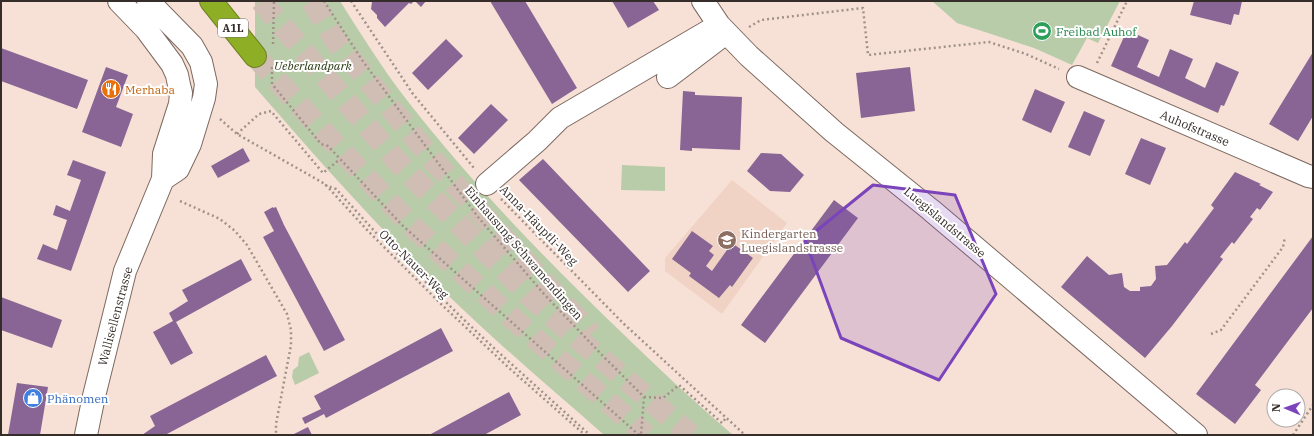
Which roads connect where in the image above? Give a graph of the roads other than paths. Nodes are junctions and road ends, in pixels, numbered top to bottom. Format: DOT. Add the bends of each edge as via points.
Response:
graph roads {
  1 [pos="119,1"];
  2 [pos="148,1"];
  3 [pos="211,1"];
  4 [pos="703,1"];
  5 [pos="731,29"];
  6 [pos="267,55"];
  7 [pos="668,77"];
  8 [pos="1083,79"];
  9 [pos="1313,177"];
  10 [pos="163,179"];
  11 [pos="487,184"];
  12 [pos="86,435"];
  13 [pos="1196,435"];
  1 -- 10 [label="street, Wallisellenstrasse" via="151,35 169,59 177,75 181,93 180,104 164,154"];
  2 -- 10 [label="street, Wallisellenstrasse" via="192,46 201,62 206,84 190,144 178,168"];
  3 -- 6 [label="highway, A1L"];
  4 -- 5 [label="street, Luegislandstrasse"];
  5 -- 7 [label="street"];
  5 -- 11 [label="street" via="560,118"];
  5 -- 13 [label="street, Luegislandstrasse" via="749,56 834,132"];
  8 -- 9 [label="street, Auhofstrasse"];
  10 -- 12 [label="street, Wallisellenstrasse" via="125,271"];
}
